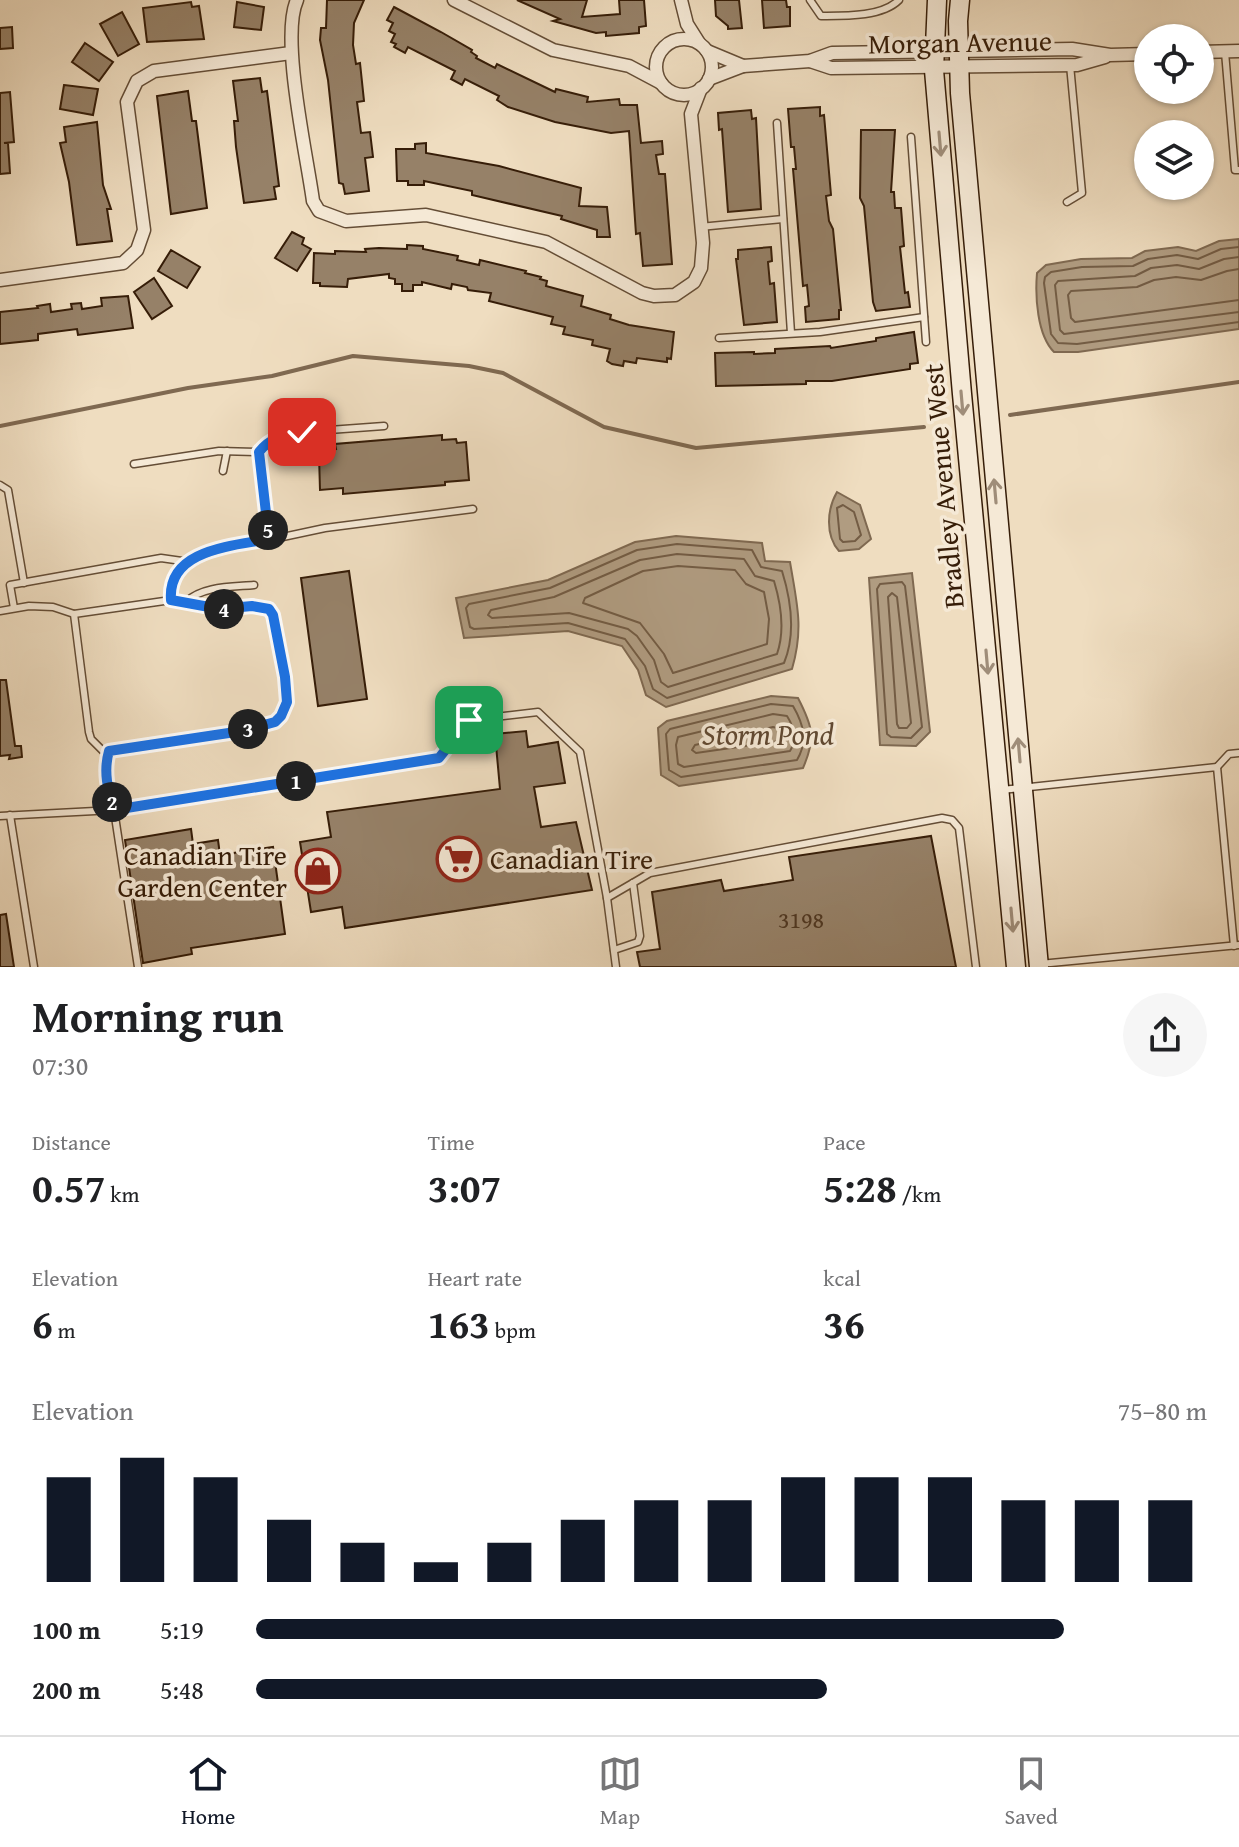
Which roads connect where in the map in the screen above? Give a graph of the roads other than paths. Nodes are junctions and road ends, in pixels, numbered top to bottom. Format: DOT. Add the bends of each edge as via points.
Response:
graph roads {
  1 [pos="297,0"];
  2 [pos="454,0"];
  3 [pos="810,0"];
  4 [pos="899,0"];
  5 [pos="937,0"];
  6 [pos="960,0"];
  7 [pos="682,7"];
  8 [pos="703,47"];
  9 [pos="663,48"];
  10 [pos="1232,51"];
  11 [pos="291,53"];
  12 [pos="1134,54"];
  13 [pos="1110,55"];
  14 [pos="934,58"];
  15 [pos="959,58"];
  16 [pos="1070,65"];
  17 [pos="629,66"];
  18 [pos="743,66"];
  19 [pos="661,83"];
  20 [pos="705,84"];
  21 [pos="673,92"];
  22 [pos="691,114"];
  23 [pos="777,123"];
  24 [pos="1223,135"];
  25 [pos="1232,135"];
  26 [pos="911,137"];
  27 [pos="1088,147"];
  28 [pos="1079,148"];
  29 [pos="1090,168"];
  30 [pos="1081,169"];
  31 [pos="1237,170"];
  32 [pos="1225,171"];
  33 [pos="1082,180"];
  34 [pos="1091,180"];
  35 [pos="1082,193"];
  36 [pos="1093,195"];
  37 [pos="1067,202"];
  38 [pos="783,219"];
  39 [pos="700,227"];
  40 [pos="0,280"];
  41 [pos="924,317"];
  42 [pos="791,333"];
  43 [pos="719,338"];
  44 [pos="926,342"];
  45 [pos="384,426"];
  46 [pos="302,432"];
  47 [pos="227,451"];
  48 [pos="259,452"];
  49 [pos="313,458"];
  50 [pos="134,464"];
  51 [pos="223,471"];
  52 [pos="0,485"];
  53 [pos="473,509"];
  54 [pos="269,539"];
  55 [pos="189,562"];
  56 [pos="24,583"];
  57 [pos="254,585"];
  58 [pos="171,600"];
  59 [pos="186,602"];
  60 [pos="14,608"];
  61 [pos="0,611"];
  62 [pos="74,614"];
  63 [pos="1239,753"];
  64 [pos="108,756"];
  65 [pos="1217,767"];
  66 [pos="1022,789"];
  67 [pos="1000,791"];
  68 [pos="114,810"];
  69 [pos="10,815"];
  70 [pos="0,816"];
  71 [pos="633,883"];
  72 [pos="607,898"];
  73 [pos="1236,946"];
  74 [pos="614,950"];
  75 [pos="1038,966"];
  76 [pos="34,967"];
  77 [pos="138,967"];
  78 [pos="616,967"];
  79 [pos="976,967"];
  80 [pos="1016,967"];
  1 -- 11 [label="street"];
  2 -- 17 [label="street" via="553,50"];
  3 -- 4 [label="lane" via="821,16 834,16 884,10"];
  5 -- 14 [label="main road, Bradley Avenue West"];
  6 -- 15 [label="main road, Bradley Avenue West"];
  7 -- 8 [label="street"];
  7 -- 9 [label="street"];
  8 -- 9 [label="street" via="686,39"];
  8 -- 18 [label="street, Morgan Avenue"];
  8 -- 20 [label="street" via="712,65"];
  9 -- 17 [label="street"];
  9 -- 19 [label="street" via="656,67"];
  10 -- 25 [label="lane"];
  11 -- 39 [label="street" via="313,201 331,218 360,222 426,215 546,242 654,296 675,295 694,282 703,258"];
  11 -- 40 [label="street" via="154,71 137,81 127,102 144,230 137,250 123,263"];
  12 -- 13 [label="street, Morgan Avenue"];
  13 -- 15 [label="street, Morgan Avenue" via="1072,49"];
  13 -- 16 [label="street, Morgan Avenue"];
  14 -- 15 [label="street, Morgan Avenue"];
  14 -- 18 [label="street, Morgan Avenue" via="832,53 810,61"];
  14 -- 67 [label="main road, Bradley Avenue West, one-way"];
  15 -- 16 [label="street, Morgan Avenue"];
  66 -- 15 [label="main road, Bradley Avenue West, one-way"];
  16 -- 28 [label="lane"];
  17 -- 19 [label="street"];
  18 -- 20 [label="street, Morgan Avenue"];
  19 -- 21 [label="street"];
  20 -- 21 [label="street" via="685,95"];
  20 -- 22 [label="street"];
  21 -- 22 [label="street"];
  22 -- 39 [label="street"];
  23 -- 38 [label="lane"];
  24 -- 25 [label="lane"];
  25 -- 31 [label="lane"];
  26 -- 41 [label="lane"];
  27 -- 28 [label="lane"];
  28 -- 30 [label="lane"];
  29 -- 30 [label="lane"];
  30 -- 33 [label="lane"];
  31 -- 32 [label="lane"];
  33 -- 34 [label="lane"];
  33 -- 35 [label="lane"];
  35 -- 36 [label="lane"];
  35 -- 37 [label="lane"];
  38 -- 39 [label="lane"];
  38 -- 42 [label="lane"];
  41 -- 42 [label="lane"];
  41 -- 44 [label="lane"];
  42 -- 43 [label="lane"];
  45 -- 46 [label="lane"];
  46 -- 48 [label="lane" via="267,442"];
  46 -- 49 [label="lane" via="312,441"];
  47 -- 48 [label="lane"];
  47 -- 50 [label="lane"];
  47 -- 51 [label="lane"];
  48 -- 54 [label="lane"];
  52 -- 56 [label="lane" via="8,490"];
  53 -- 54 [label="lane"];
  54 -- 55 [label="lane" via="198,555"];
  55 -- 56 [label="lane" via="161,558"];
  55 -- 58 [label="lane" via="173,578"];
  56 -- 60 [label="lane" via="6,586"];
  57 -- 59 [label="lane" via="203,591"];
  58 -- 59 [label="lane"];
  58 -- 62 [label="lane"];
  59 -- 64 [label="lane" via="220,609 269,609 285,677 287,702 281,716 242,731 123,747"];
  60 -- 61 [label="lane"];
  60 -- 62 [label="lane" via="53,607"];
  62 -- 64 [label="lane" via="89,732"];
  63 -- 65 [label="lane" via="1229,754"];
  64 -- 68 [label="lane" via="106,781"];
  65 -- 66 [label="lane"];
  65 -- 73 [label="lane"];
  66 -- 67 [label="lane"];
  66 -- 75 [label="main road, Bradley Avenue West"];
  67 -- 80 [label="main road, Bradley Avenue West, one-way"];
  68 -- 69 [label="lane"];
  68 -- 72 [label="lane" via="439,758 469,720 538,712 580,752"];
  68 -- 77 [label="lane"];
  69 -- 70 [label="lane"];
  69 -- 76 [label="lane"];
  71 -- 72 [label="lane"];
  71 -- 74 [label="lane" via="640,936 631,946"];
  71 -- 79 [label="lane" via="650,873 952,820 959,828"];
  72 -- 74 [label="lane"];
  73 -- 75 [label="lane"];
  74 -- 78 [label="lane"];
}
